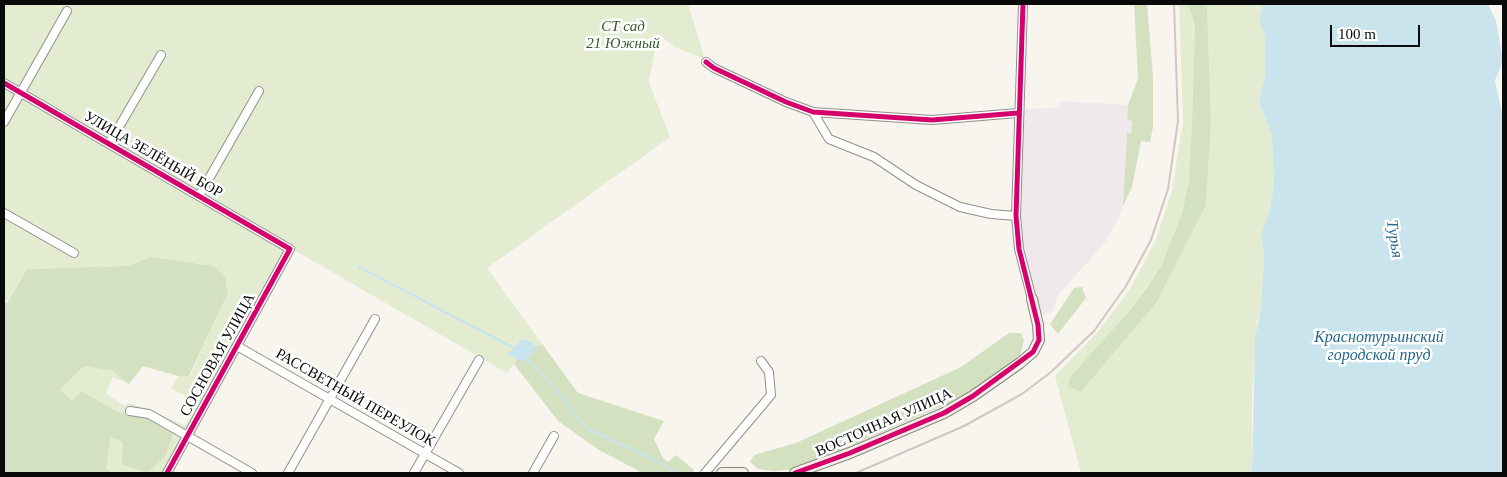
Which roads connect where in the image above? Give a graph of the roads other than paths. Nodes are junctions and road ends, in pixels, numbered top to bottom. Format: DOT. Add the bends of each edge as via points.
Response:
graph roads {
  1 [pos="1023,4"];
  2 [pos="67,11"];
  3 [pos="161,55"];
  4 [pos="706,62"];
  5 [pos="4,83"];
  6 [pos="20,92"];
  7 [pos="260,92"];
  8 [pos="813,112"];
  9 [pos="1018,113"];
  10 [pos="4,122"];
  11 [pos="109,144"];
  12 [pos="199,196"];
  13 [pos="4,213"];
  14 [pos="1016,216"];
  15 [pos="290,249"];
  16 [pos="74,253"];
  17 [pos="1032,299"];
  18 [pos="375,319"];
  19 [pos="237,346"];
  20 [pos="479,360"];
  21 [pos="761,361"];
  22 [pos="330,400"];
  23 [pos="130,411"];
  24 [pos="188,436"];
  25 [pos="554,436"];
  26 [pos="425,454"];
  27 [pos="167,473"];
  28 [pos="252,473"];
  29 [pos="288,473"];
  30 [pos="414,473"];
  31 [pos="459,473"];
  32 [pos="533,473"];
  33 [pos="705,473"];
  34 [pos="722,473"];
  35 [pos="743,473"];
  36 [pos="795,473"];
  1 -- 9 [label="street"];
  2 -- 6 [label="street"];
  3 -- 11 [label="street"];
  4 -- 8 [label="street"];
  5 -- 6 [label="street, УЛИЦА ЗЕЛЁНЫЙ БОР"];
  6 -- 10 [label="street"];
  6 -- 11 [label="street, УЛИЦА ЗЕЛЁНЫЙ БОР"];
  7 -- 12 [label="street"];
  8 -- 9 [label="street" via="932,120"];
  8 -- 14 [label="street" via="829,139 874,157 916,186 960,207"];
  9 -- 14 [label="street"];
  11 -- 12 [label="street, УЛИЦА ЗЕЛЁНЫЙ БОР"];
  12 -- 15 [label="street, УЛИЦА ЗЕЛЁНЫЙ БОР"];
  13 -- 16 [label="street"];
  14 -- 17 [label="street"];
  15 -- 19 [label="street, СОСНОВАЯ УЛИЦА"];
  17 -- 36 [label="street, ВОСТОЧНАЯ УЛИЦА" via="1039,340 1033,352 1020,362 944,413"];
  18 -- 22 [label="street"];
  19 -- 22 [label="street, РАССВЕТНЫЙ ПЕРЕУЛОК"];
  19 -- 24 [label="street, СОСНОВАЯ УЛИЦА"];
  20 -- 26 [label="street"];
  21 -- 33 [label="street" via="769,372 771,395"];
  22 -- 26 [label="street, РАССВЕТНЫЙ ПЕРЕУЛОК"];
  22 -- 29 [label="street"];
  23 -- 24 [label="street" via="149,414"];
  24 -- 27 [label="street, СОСНОВАЯ УЛИЦА"];
  24 -- 28 [label="street"];
  25 -- 32 [label="street"];
  26 -- 30 [label="street"];
  26 -- 31 [label="street, РАССВЕТНЫЙ ПЕРЕУЛОК"];
  34 -- 35 [label="street"];
}
